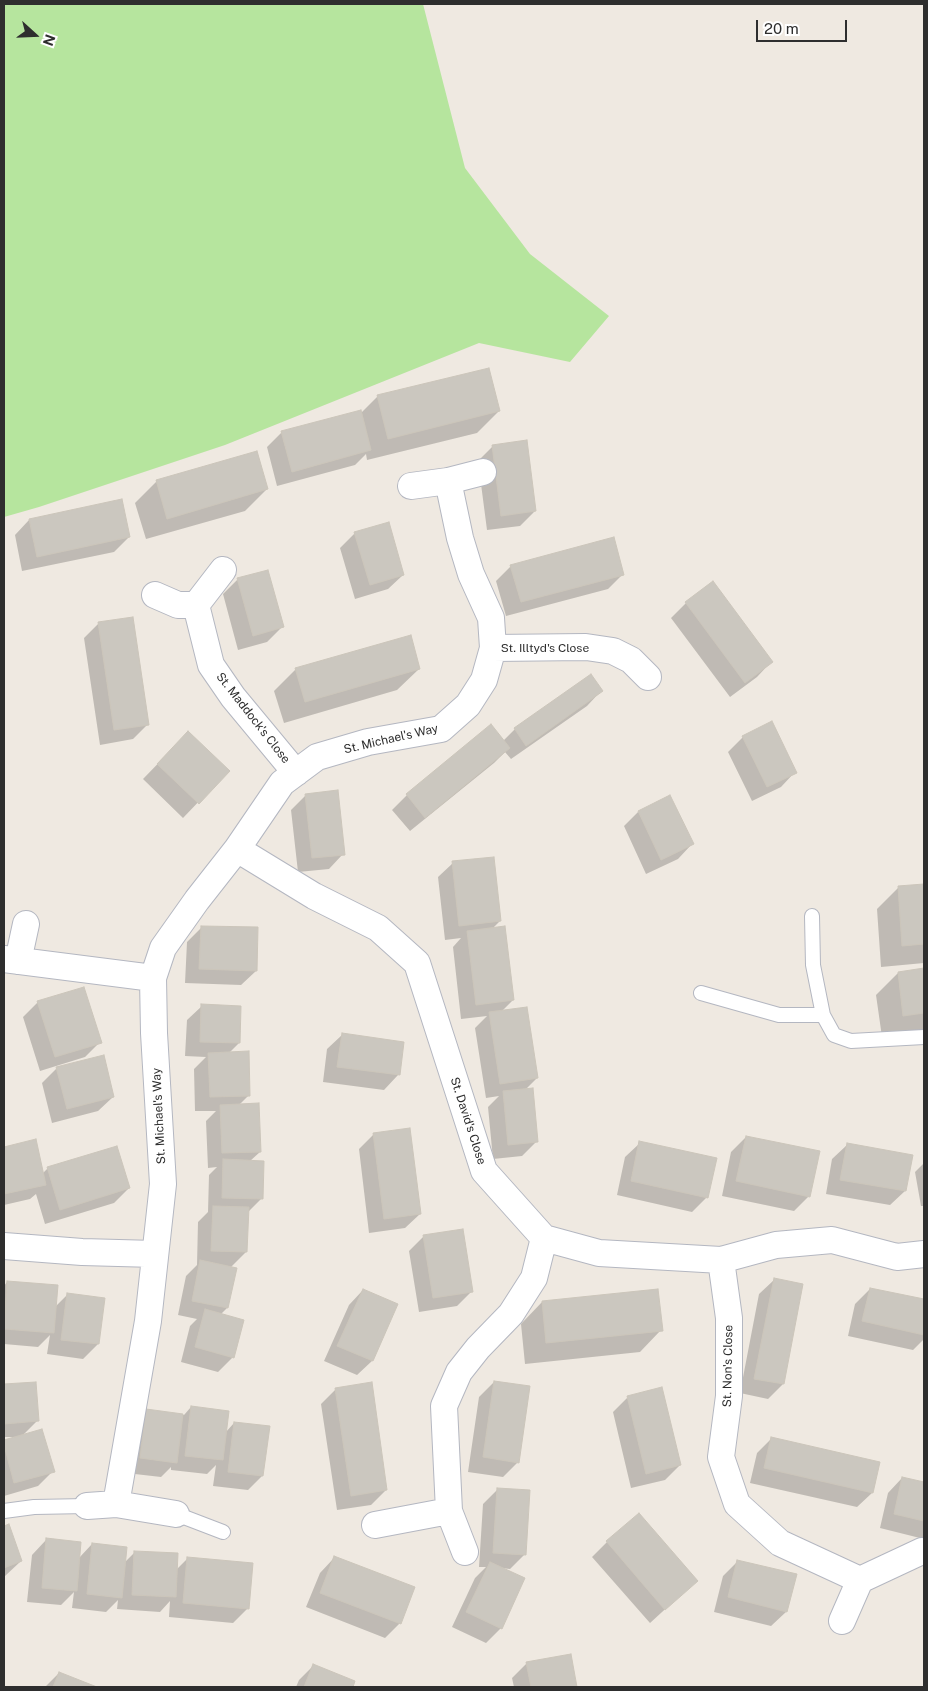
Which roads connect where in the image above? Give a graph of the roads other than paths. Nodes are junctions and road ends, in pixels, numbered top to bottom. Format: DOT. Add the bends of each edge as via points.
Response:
graph roads {
  1 [pos="483,472"];
  2 [pos="448,481"];
  3 [pos="411,486"];
  4 [pos="223,570"];
  5 [pos="155,595"];
  6 [pos="196,605"];
  7 [pos="493,648"];
  8 [pos="648,677"];
  9 [pos="296,773"];
  10 [pos="237,849"];
  11 [pos="812,916"];
  12 [pos="26,924"];
  13 [pos="11,960"];
  14 [pos="153,978"];
  15 [pos="701,993"];
  16 [pos="822,1015"];
  17 [pos="924,1037"];
  18 [pos="544,1238"];
  19 [pos="4,1246"];
  20 [pos="155,1254"];
  21 [pos="924,1254"];
  22 [pos="721,1260"];
  23 [pos="116,1504"];
  24 [pos="87,1506"];
  25 [pos="4,1511"];
  26 [pos="449,1511"];
  27 [pos="176,1514"];
  28 [pos="375,1525"];
  29 [pos="224,1532"];
  30 [pos="922,1551"];
  31 [pos="465,1552"];
  32 [pos="860,1580"];
  33 [pos="842,1621"];
  1 -- 2 [label="street"];
  2 -- 3 [label="street"];
  2 -- 7 [label="street, St. Michael's Way" via="471,574 491,618"];
  4 -- 6 [label="street"];
  5 -- 6 [label="street" via="178,605"];
  6 -- 9 [label="street, St. Maddock's Close" via="211,665 233,697"];
  7 -- 8 [label="street, St. Illtyd's Close" via="586,647 613,651 631,660"];
  7 -- 9 [label="street, St. Michael's Way" via="484,680 468,705 441,730 368,742 317,757"];
  9 -- 10 [label="street, St. Michael's Way" via="282,783"];
  10 -- 14 [label="street, St. Michael's Way" via="163,948"];
  10 -- 18 [label="street, St. David's Close" via="314,896 378,928 417,963 484,1170"];
  11 -- 16 [label="lane" via="813,965"];
  12 -- 13 [label="street"];
  13 -- 14 [label="street"];
  14 -- 20 [label="street, St. Michael's Way" via="163,1184"];
  15 -- 16 [label="lane" via="779,1015"];
  16 -- 17 [label="lane" via="834,1035 851,1041"];
  18 -- 22 [label="street" via="599,1253"];
  18 -- 26 [label="street" via="534,1278 511,1314 459,1372 444,1406"];
  19 -- 20 [label="street"];
  20 -- 23 [label="street, St. Michael's Way" via="148,1321"];
  21 -- 22 [label="street" via="897,1257 832,1240 776,1245"];
  22 -- 32 [label="street, St. Non's Close" via="729,1318 730,1396 721,1458 737,1504 780,1543"];
  23 -- 24 [label="street"];
  23 -- 27 [label="street"];
  24 -- 25 [label="lane"];
  26 -- 28 [label="street"];
  26 -- 31 [label="street"];
  27 -- 29 [label="lane"];
  30 -- 32 [label="street"];
  32 -- 33 [label="street"];
}
